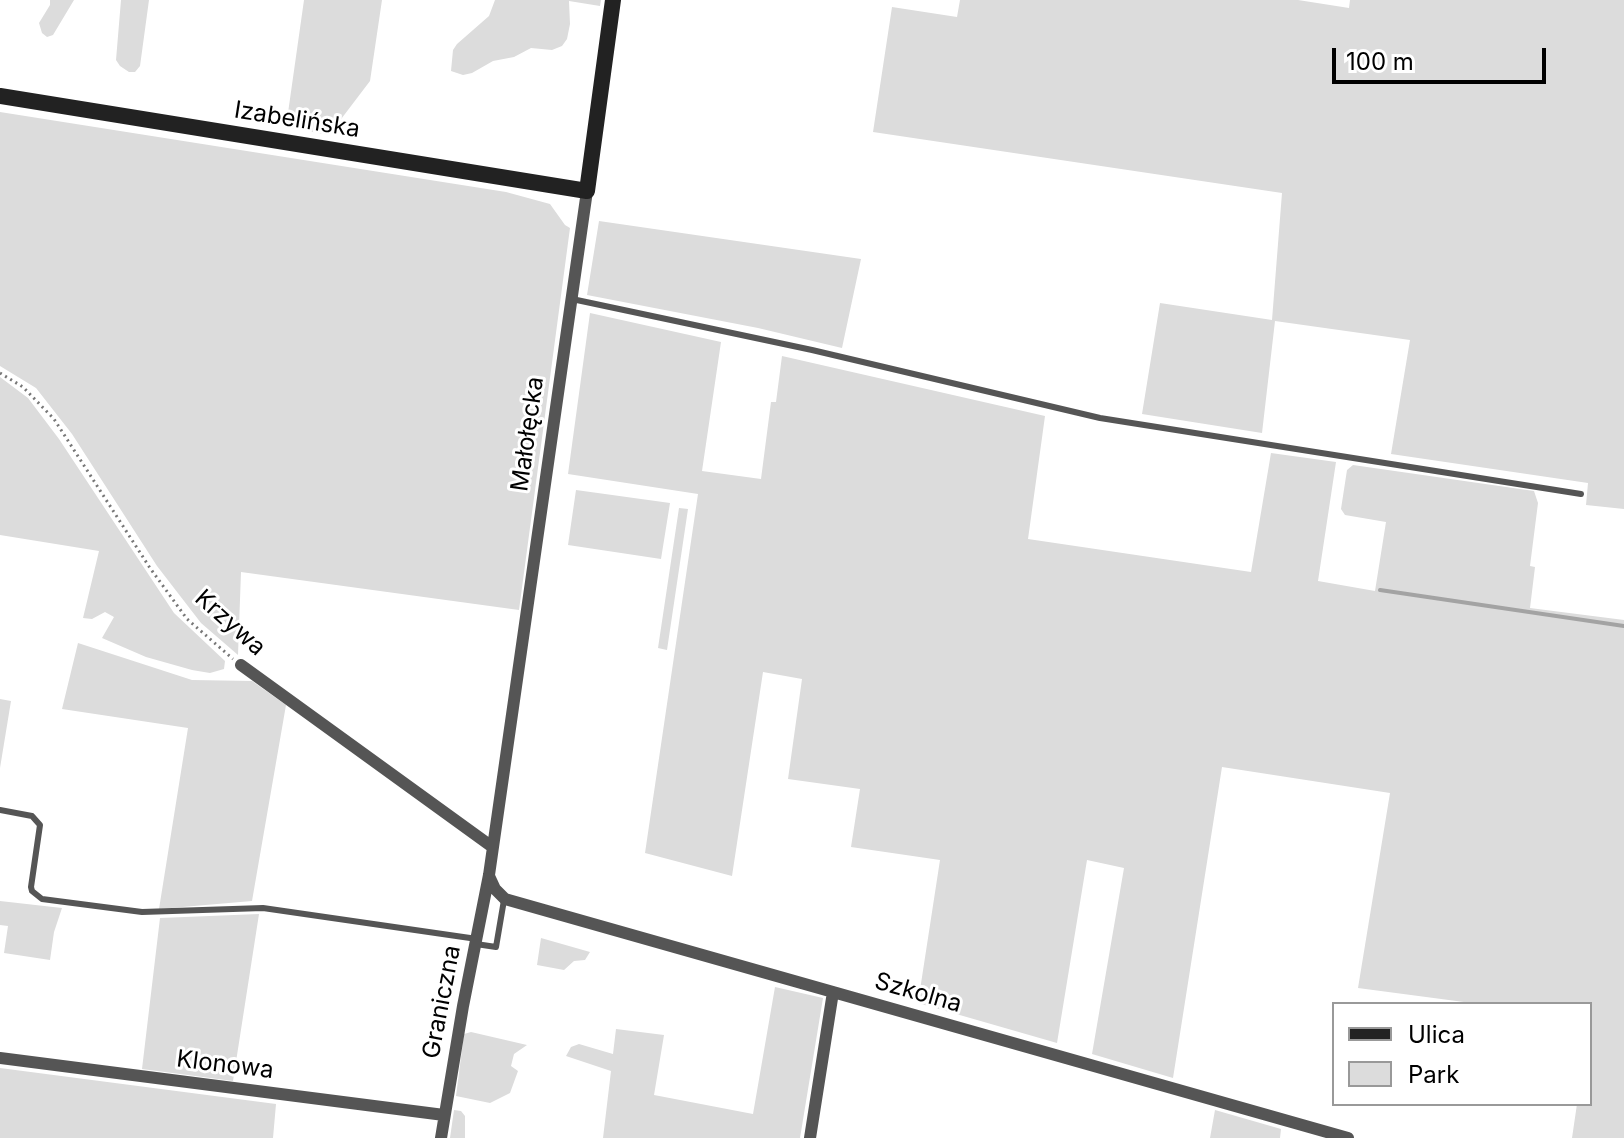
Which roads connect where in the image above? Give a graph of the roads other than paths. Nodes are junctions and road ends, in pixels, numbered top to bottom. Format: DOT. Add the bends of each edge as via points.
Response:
graph roads {
  1 [pos="613,0"];
  2 [pos="0,96"];
  3 [pos="587,191"];
  4 [pos="572,299"];
  5 [pos="1581,494"];
  6 [pos="241,665"];
  7 [pos="0,810"];
  8 [pos="491,846"];
  9 [pos="489,875"];
  10 [pos="505,899"];
  11 [pos="476,941"];
  12 [pos="833,992"];
  13 [pos="0,1058"];
  14 [pos="444,1115"];
  15 [pos="441,1138"];
  16 [pos="810,1138"];
  17 [pos="1348,1138"];
  1 -- 3 [label="street, Małołęcka"];
  2 -- 3 [label="street, Izabelińska"];
  3 -- 4 [label="street, Małołęcka"];
  4 -- 5 [label="lane" via="1100,418"];
  4 -- 8 [label="street, Małołęcka"];
  6 -- 8 [label="street, Krzywa"];
  7 -- 11 [label="lane" via="32,816 40,825 31,887 42,899 142,912 263,908"];
  8 -- 9 [label="street, Małołęcka"];
  9 -- 10 [label="street"];
  9 -- 11 [label="street, Graniczna"];
  10 -- 11 [label="lane" via="496,947"];
  10 -- 12 [label="street, Szkolna"];
  11 -- 14 [label="street, Graniczna"];
  12 -- 16 [label="street"];
  12 -- 17 [label="street, Szkolna"];
  13 -- 14 [label="street, Klonowa"];
  14 -- 15 [label="street, Graniczna"];
}
